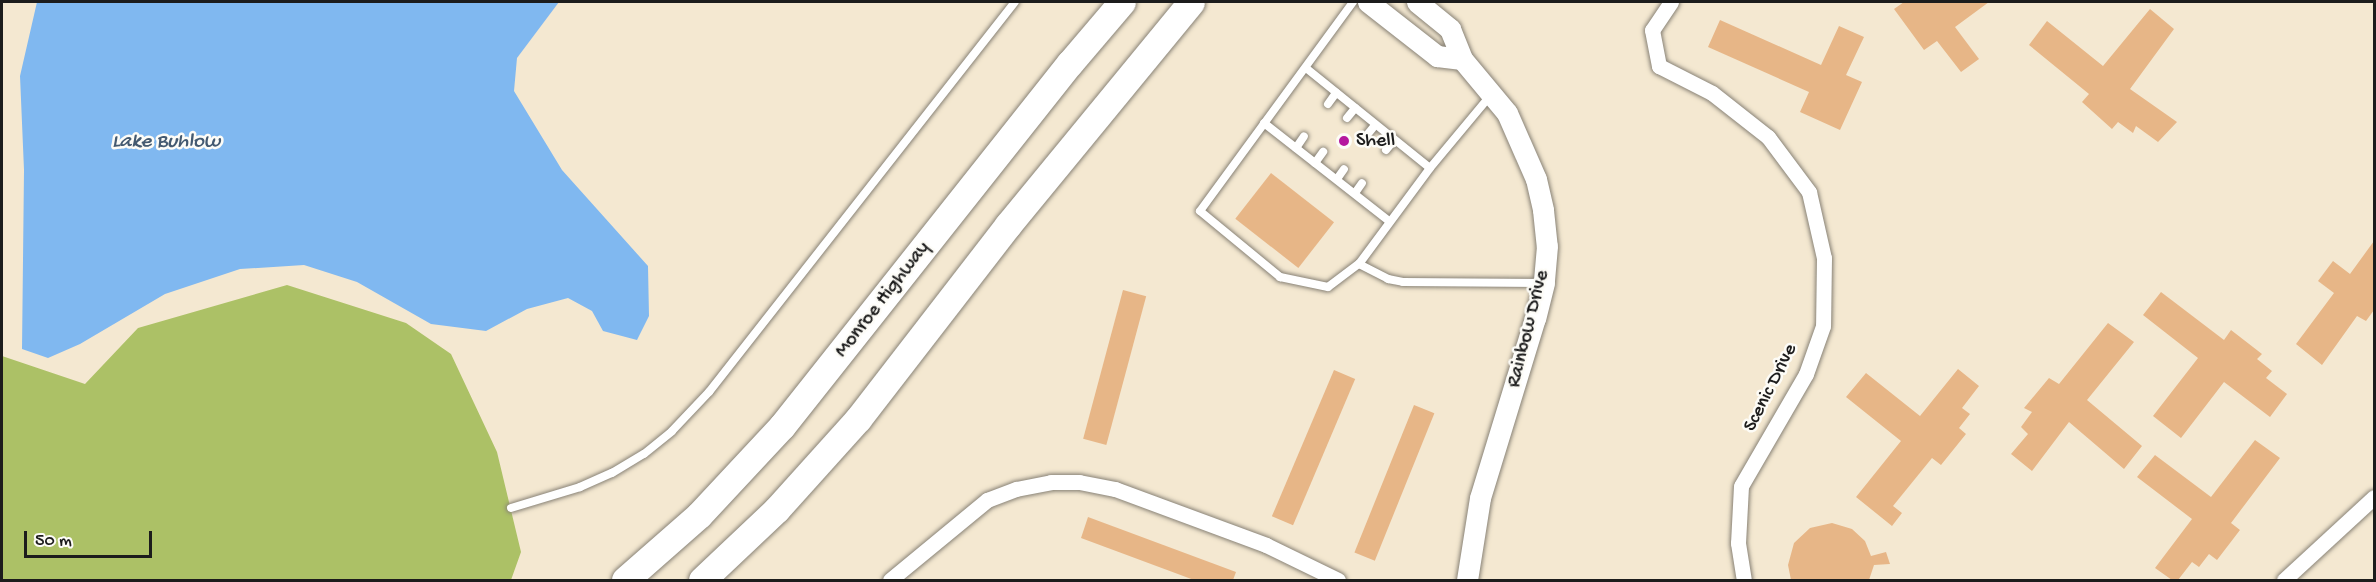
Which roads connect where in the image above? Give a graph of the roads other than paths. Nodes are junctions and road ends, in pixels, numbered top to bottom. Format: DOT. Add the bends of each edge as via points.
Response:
graph roads {
  1 [pos="1015,2"];
  2 [pos="1122,2"];
  3 [pos="1191,2"];
  4 [pos="1353,2"];
  5 [pos="1368,2"];
  6 [pos="1417,2"];
  7 [pos="1671,2"];
  8 [pos="1462,59"];
  9 [pos="1306,68"];
  10 [pos="1336,93"];
  11 [pos="1492,93"];
  12 [pos="1328,104"];
  13 [pos="1355,108"];
  14 [pos="1347,118"];
  15 [pos="1264,123"];
  16 [pos="1375,125"];
  17 [pos="1367,135"];
  18 [pos="1304,136"];
  19 [pos="1394,140"];
  20 [pos="1296,148"];
  21 [pos="1386,150"];
  22 [pos="1323,152"];
  23 [pos="1315,162"];
  24 [pos="1430,168"];
  25 [pos="1344,169"];
  26 [pos="1336,179"];
  27 [pos="1362,183"];
  28 [pos="1355,193"];
  29 [pos="1389,221"];
  30 [pos="1359,264"];
  31 [pos="1544,284"];
  32 [pos="2374,497"];
  33 [pos="511,508"];
  34 [pos="625,580"];
  35 [pos="702,580"];
  36 [pos="890,580"];
  37 [pos="1338,580"];
  38 [pos="1467,580"];
  39 [pos="1744,580"];
  40 [pos="2284,580"];
  1 -- 33 [label="lane" via="709,392 672,431 612,473 580,488"];
  2 -- 34 [label="highway, Monroe Highway" via="782,426 699,515"];
  3 -- 35 [label="highway" via="1008,225 858,419 777,509"];
  4 -- 9 [label="lane"];
  5 -- 8 [label="street" via="1437,56"];
  6 -- 8 [label="street, Rainbow Drive" via="1450,29"];
  7 -- 39 [label="street, Scenic Drive" via="1652,30 1659,66 1712,93 1768,137 1809,192 1824,258 1822,326 1806,374 1741,486 1738,543"];
  8 -- 11 [label="street, Rainbow Drive"];
  9 -- 10 [label="lane"];
  9 -- 15 [label="lane"];
  10 -- 12 [label="lane"];
  10 -- 13 [label="lane"];
  11 -- 24 [label="lane"];
  11 -- 31 [label="street, Rainbow Drive" via="1507,113 1536,179 1547,246"];
  13 -- 14 [label="lane"];
  13 -- 16 [label="lane"];
  15 -- 20 [label="lane"];
  15 -- 30 [label="lane" via="1200,211 1281,278 1328,287"];
  16 -- 17 [label="lane"];
  16 -- 19 [label="lane"];
  18 -- 20 [label="lane"];
  19 -- 21 [label="lane"];
  19 -- 24 [label="lane"];
  20 -- 23 [label="lane"];
  22 -- 23 [label="lane"];
  23 -- 26 [label="lane"];
  24 -- 29 [label="lane"];
  25 -- 26 [label="lane"];
  26 -- 28 [label="lane"];
  27 -- 28 [label="lane"];
  28 -- 29 [label="lane"];
  29 -- 30 [label="lane"];
  30 -- 31 [label="lane" via="1402,282"];
  31 -- 38 [label="street, Rainbow Drive" via="1480,498"];
  32 -- 40 [label="street"];
  36 -- 37 [label="street" via="987,500 1051,482 1115,489 1266,545"];
}
